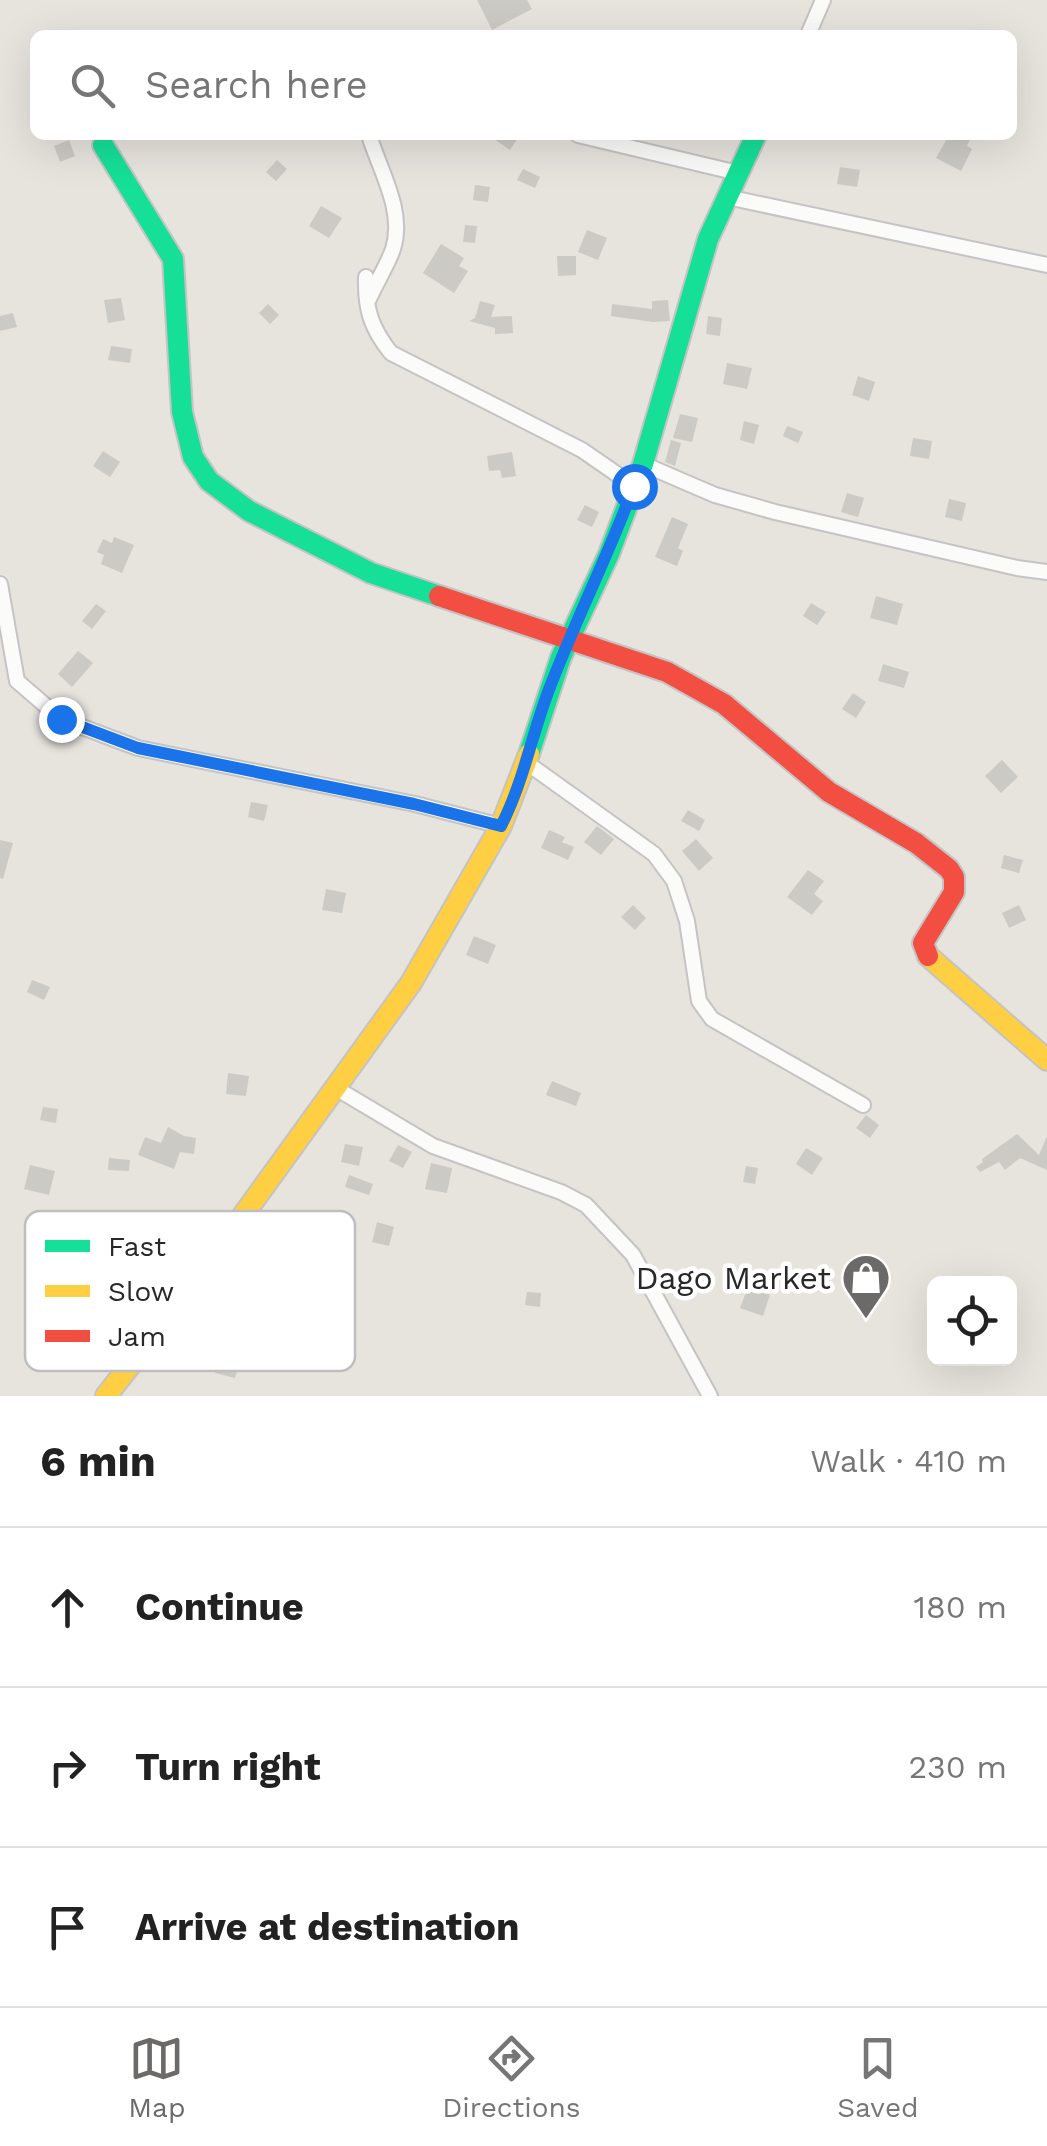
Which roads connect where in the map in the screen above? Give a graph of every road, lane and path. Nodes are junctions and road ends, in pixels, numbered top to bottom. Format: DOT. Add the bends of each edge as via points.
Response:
graph roads {
  1 [pos="824,0"];
  2 [pos="810,30"];
  3 [pos="371,140"];
  4 [pos="599,140"];
  5 [pos="754,140"];
  6 [pos="103,145"];
  7 [pos="738,173"];
  8 [pos="727,198"];
  9 [pos="1047,265"];
  10 [pos="366,277"];
  11 [pos="365,306"];
  12 [pos="643,464"];
  13 [pos="634,486"];
  14 [pos="1047,572"];
  15 [pos="0,584"];
  16 [pos="570,638"];
  17 [pos="527,762"];
  18 [pos="501,826"];
  19 [pos="1047,1060"];
  20 [pos="334,1087"];
  21 [pos="863,1105"];
  22 [pos="245,1211"];
  23 [pos="125,1371"];
  24 [pos="106,1396"];
  25 [pos="710,1396"];
  1 -- 2 [label="street"];
  3 -- 11 [label="street" via="397,226"];
  4 -- 7 [label="street"];
  5 -- 7 [label="street"];
  6 -- 16 [label="street" via="174,259 182,412 193,457 209,482 249,511 372,573"];
  7 -- 8 [label="street"];
  8 -- 9 [label="street"];
  8 -- 12 [label="street" via="708,239"];
  10 -- 11 [label="street"];
  11 -- 13 [label="street" via="391,353 582,450"];
  12 -- 13 [label="street"];
  12 -- 14 [label="street" via="775,512"];
  13 -- 16 [label="street"];
  15 -- 18 [label="street" via="17,682 61,719 138,748"];
  16 -- 17 [label="street"];
  16 -- 19 [label="street" via="667,672 724,704 828,792 949,869 954,892 922,943 924,954"];
  17 -- 18 [label="street"];
  17 -- 21 [label="street" via="654,854 674,882 699,1001 712,1019"];
  18 -- 20 [label="street" via="411,983"];
  20 -- 22 [label="street"];
  20 -- 25 [label="street" via="433,1146 586,1205 633,1255"];
  23 -- 24 [label="street"];
}
